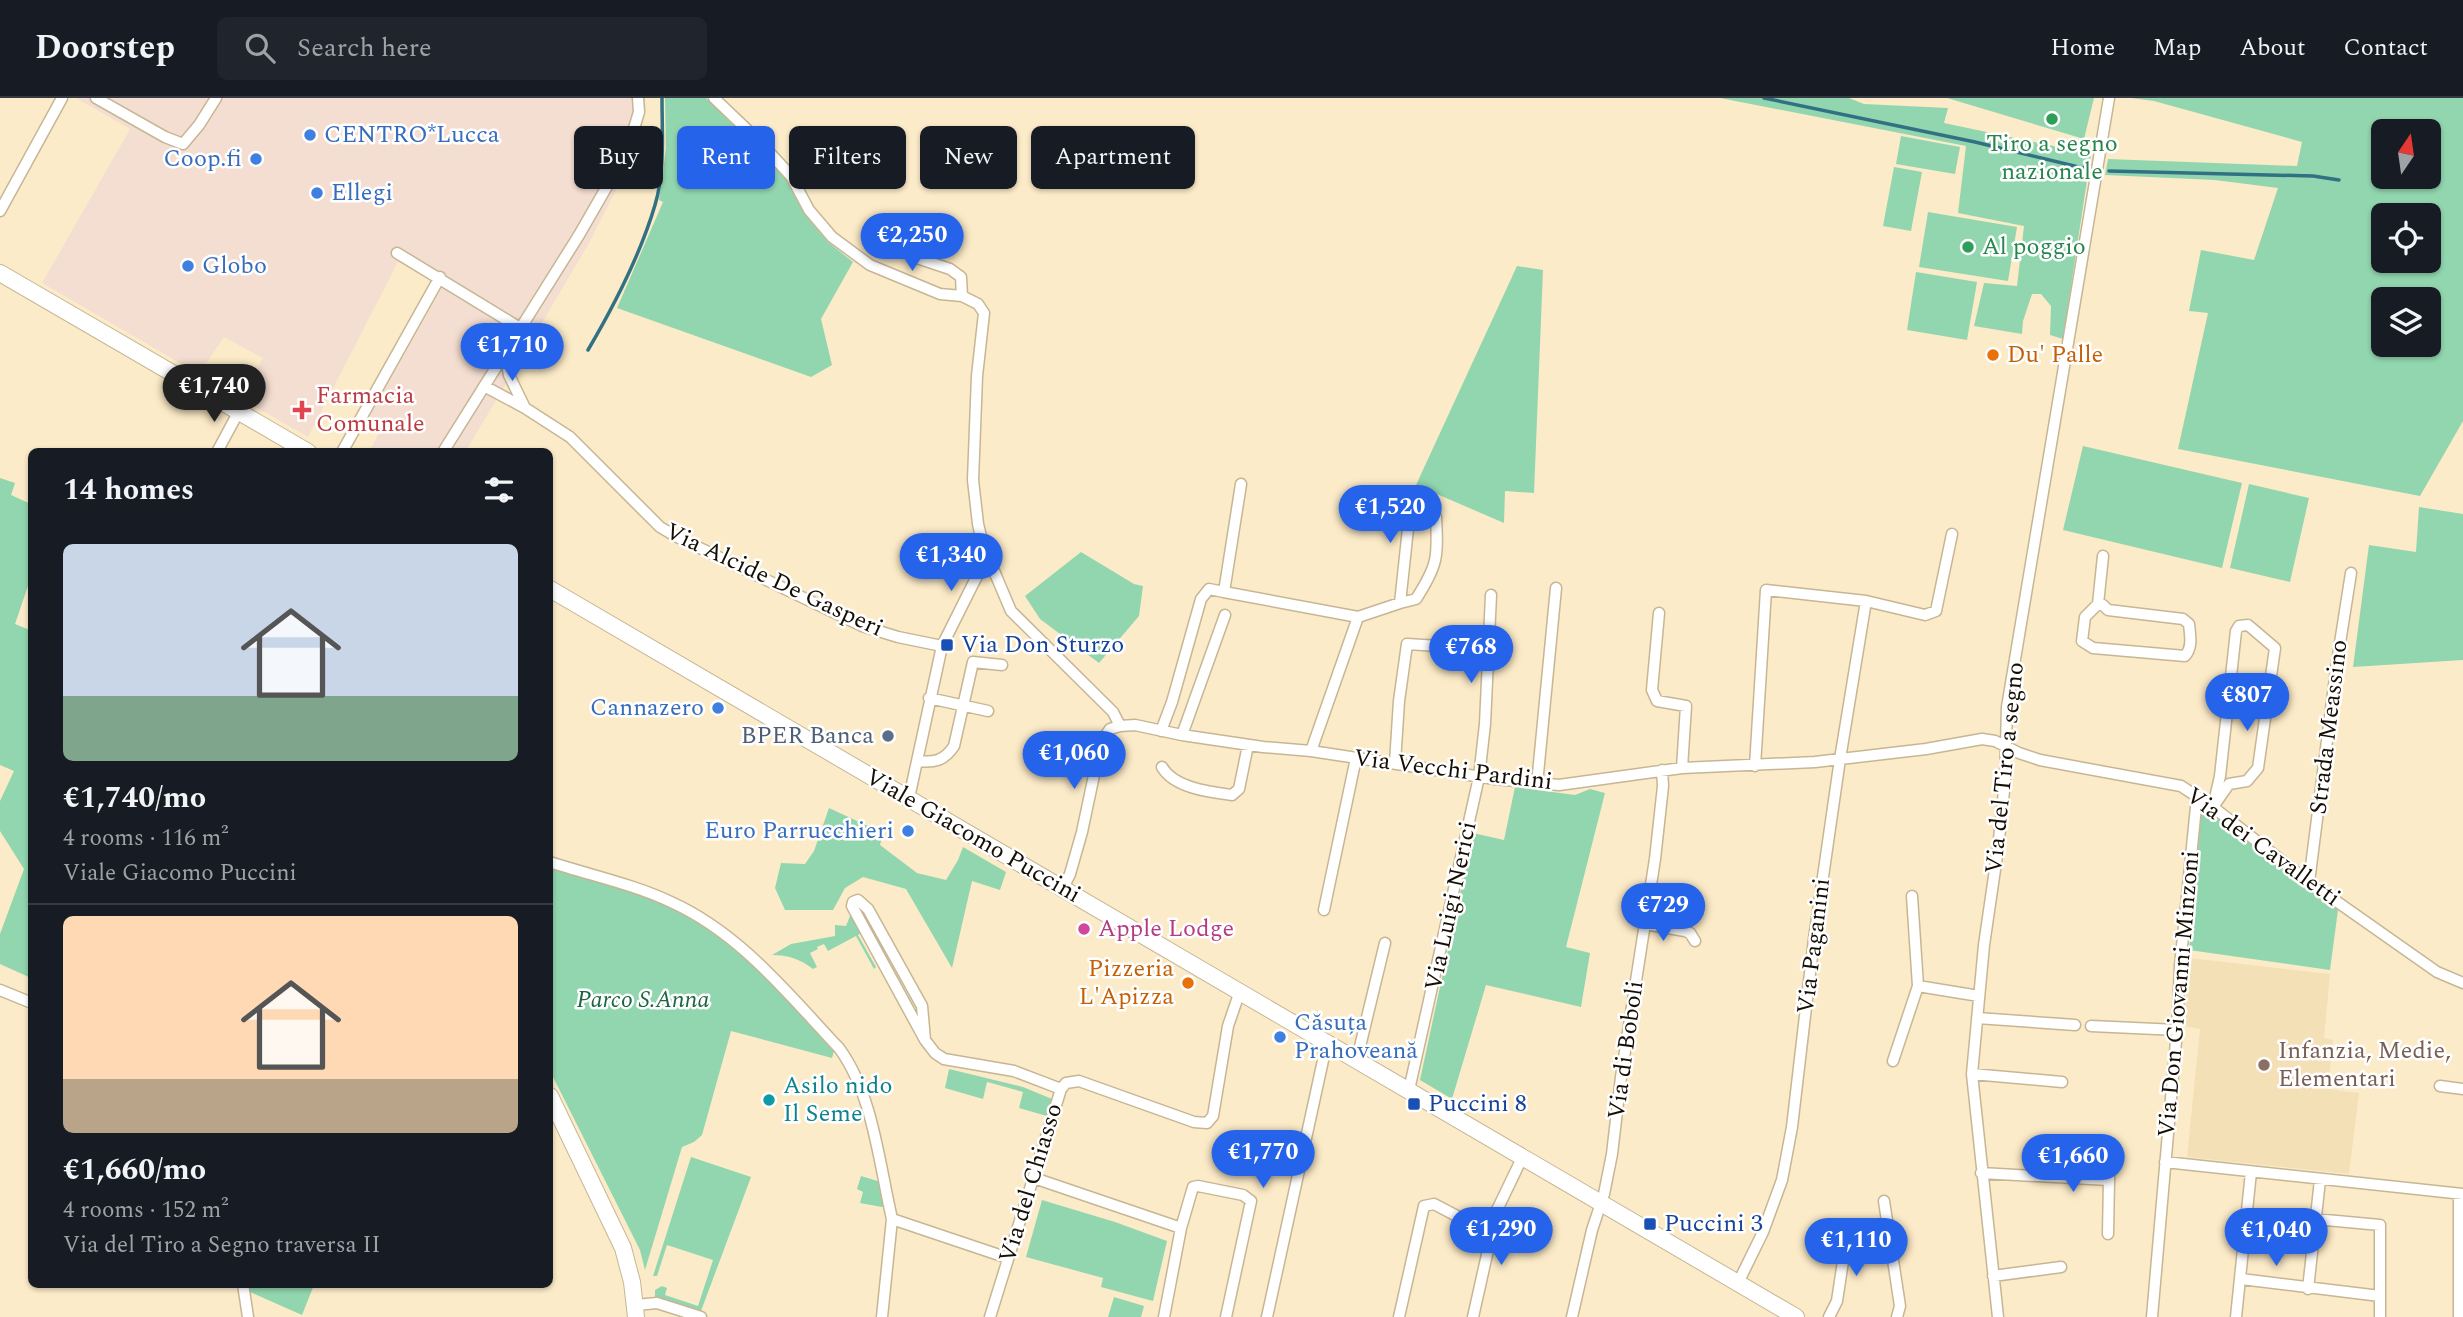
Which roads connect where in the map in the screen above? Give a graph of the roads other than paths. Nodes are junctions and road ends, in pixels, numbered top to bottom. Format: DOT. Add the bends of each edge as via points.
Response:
graph roads {
  1 [pos="62,98"];
  2 [pos="96,98"];
  3 [pos="216,98"];
  4 [pos="638,98"];
  5 [pos="714,98"];
  6 [pos="2109,98"];
  7 [pos="0,211"];
  8 [pos="895,228"];
  9 [pos="397,253"];
  10 [pos="0,273"];
  11 [pos="440,277"];
  12 [pos="962,296"];
  13 [pos="520,328"];
  14 [pos="505,351"];
  15 [pos="484,386"];
  16 [pos="525,408"];
  17 [pos="239,411"];
  18 [pos="219,448"];
  19 [pos="301,448"];
  20 [pos="344,448"];
  21 [pos="445,448"];
  22 [pos="1241,484"];
  23 [pos="1952,534"];
  24 [pos="2103,556"];
  25 [pos="988,566"];
  26 [pos="2351,573"];
  27 [pos="1556,588"];
  28 [pos="553,591"];
  29 [pos="1224,592"];
  30 [pos="1491,595"];
  31 [pos="1866,601"];
  32 [pos="1401,603"];
  33 [pos="2098,604"];
  34 [pos="1659,613"];
  35 [pos="1225,615"];
  36 [pos="1358,617"];
  37 [pos="942,646"];
  38 [pos="1487,649"];
  39 [pos="1002,665"];
  40 [pos="929,698"];
  41 [pos="964,706"];
  42 [pos="988,711"];
  43 [pos="1120,726"];
  44 [pos="1161,731"];
  45 [pos="1182,735"];
  46 [pos="1248,745"];
  47 [pos="2004,745"];
  48 [pos="1311,751"];
  49 [pos="1356,758"];
  50 [pos="1840,760"];
  51 [pos="917,761"];
  52 [pos="1395,763"];
  53 [pos="1755,766"];
  54 [pos="1162,767"];
  55 [pos="1682,768"];
  56 [pos="1662,770"];
  57 [pos="1479,776"];
  58 [pos="1537,784"];
  59 [pos="2197,797"];
  60 [pos="909,798"];
  61 [pos="2213,807"];
  62 [pos="553,863"];
  63 [pos="2309,882"];
  64 [pos="1063,888"];
  65 [pos="1912,896"];
  66 [pos="1324,910"];
  67 [pos="1645,924"];
  68 [pos="1695,941"];
  69 [pos="1385,943"];
  70 [pos="2463,984"];
  71 [pos="1918,986"];
  72 [pos="0,990"];
  73 [pos="1240,991"];
  74 [pos="1979,996"];
  75 [pos="28,1001"];
  76 [pos="1977,1018"];
  77 [pos="2075,1025"];
  78 [pos="2091,1026"];
  79 [pos="2176,1030"];
  80 [pos="925,1041"];
  81 [pos="1327,1042"];
  82 [pos="1357,1059"];
  83 [pos="1893,1060"];
  84 [pos="1972,1074"];
  85 [pos="2062,1082"];
  86 [pos="2440,1086"];
  87 [pos="1060,1089"];
  88 [pos="2463,1089"];
  89 [pos="1409,1090"];
  90 [pos="553,1102"];
  91 [pos="2110,1148"];
  92 [pos="1523,1156"];
  93 [pos="2165,1162"];
  94 [pos="2251,1172"];
  95 [pos="1981,1173"];
  96 [pos="1034,1178"];
  97 [pos="2320,1180"];
  98 [pos="2109,1181"];
  99 [pos="2461,1194"];
  100 [pos="1884,1201"];
  101 [pos="1600,1203"];
  102 [pos="1497,1210"];
  103 [pos="892,1219"];
  104 [pos="2315,1219"];
  105 [pos="1469,1224"];
  106 [pos="1181,1228"];
  107 [pos="1848,1228"];
  108 [pos="2108,1234"];
  109 [pos="1487,1257"];
  110 [pos="1008,1258"];
  111 [pos="2061,1267"];
  112 [pos="1993,1276"];
  113 [pos="2241,1279"];
  114 [pos="1738,1283"];
  115 [pos="244,1288"];
  116 [pos="2308,1289"];
  117 [pos="2380,1296"];
  118 [pos="636,1311"];
  119 [pos="248,1317"];
  120 [pos="701,1317"];
  121 [pos="882,1317"];
  122 [pos="990,1317"];
  123 [pos="1164,1317"];
  124 [pos="1226,1317"];
  125 [pos="1267,1317"];
  126 [pos="1399,1317"];
  127 [pos="1473,1317"];
  128 [pos="1572,1317"];
  129 [pos="1796,1317"];
  130 [pos="1829,1317"];
  131 [pos="1897,1317"];
  132 [pos="1998,1317"];
  133 [pos="2152,1317"];
  134 [pos="2236,1317"];
  135 [pos="2380,1317"];
  136 [pos="2459,1317"];
  1 -- 7 [label="street"];
  2 -- 3 [label="street" via="183,144"];
  4 -- 13 [label="street" via="639,112 628,148"];
  5 -- 12 [label="street" via="791,176 821,226 870,265 940,294"];
  6 -- 47 [label="street, Via del Tiro a segno"];
  8 -- 12 [label="street" via="917,258 961,277"];
  9 -- 11 [label="street"];
  10 -- 17 [label="main road"];
  11 -- 13 [label="street"];
  11 -- 20 [label="street"];
  12 -- 25 [label="street" via="984,313 973,480"];
  13 -- 14 [label="street"];
  14 -- 15 [label="street"];
  14 -- 16 [label="street" via="509,375"];
  15 -- 16 [label="street, Via Alcide De Gasperi"];
  15 -- 21 [label="street"];
  16 -- 37 [label="street, Via Alcide De Gasperi" via="570,438 660,527 677,537 862,626"];
  17 -- 18 [label="street"];
  17 -- 19 [label="main road"];
  22 -- 29 [label="street"];
  23 -- 31 [label="street" via="1936,611 1925,615"];
  24 -- 33 [label="street"];
  25 -- 37 [label="street" via="979,572"];
  25 -- 43 [label="street" via="1011,611 1113,712"];
  26 -- 63 [label="street, Strada Meassino"];
  27 -- 58 [label="street"];
  28 -- 60 [label="main road, Viale Giacomo Puccini"];
  29 -- 36 [label="street"];
  29 -- 44 [label="street" via="1209,589 1201,599"];
  30 -- 38 [label="street, Via Luigi Nerici"];
  31 -- 50 [label="street, Via Paganini"];
  31 -- 53 [label="street" via="1766,590"];
  32 -- 32 [label="street" via="1416,599 1433,572 1436,517 1430,512 1410,510"];
  32 -- 36 [label="street"];
  33 -- 33 [label="street" via="2085,617 2085,644 2188,653 2189,624 2183,620 2108,610"];
  34 -- 55 [label="street" via="1652,690 1657,701 1686,706"];
  35 -- 45 [label="street"];
  36 -- 48 [label="street"];
  37 -- 40 [label="street"];
  38 -- 52 [label="street" via="1407,644"];
  38 -- 57 [label="street, Via Luigi Nerici"];
  39 -- 41 [label="street" via="973,662"];
  40 -- 41 [label="street"];
  40 -- 51 [label="street"];
  41 -- 42 [label="street"];
  41 -- 51 [label="street" via="948,755 937,762"];
  43 -- 44 [label="street, Via Vecchi Pardini"];
  43 -- 64 [label="street" via="1110,729 1101,742 1082,832"];
  44 -- 45 [label="street, Via Vecchi Pardini"];
  45 -- 46 [label="street, Via Vecchi Pardini"];
  46 -- 48 [label="street, Via Vecchi Pardini"];
  46 -- 54 [label="street" via="1238,789 1232,795 1180,782"];
  47 -- 50 [label="street, Via Vecchi Pardini" via="1982,739"];
  47 -- 59 [label="street, Via dei Cavalletti" via="2040,760 2180,786"];
  47 -- 74 [label="street, Via del Tiro a segno" via="2005,780"];
  48 -- 49 [label="street, Via Vecchi Pardini"];
  49 -- 52 [label="street, Via Vecchi Pardini"];
  49 -- 66 [label="street"];
  50 -- 53 [label="street, Via Vecchi Pardini"];
  50 -- 114 [label="street, Via Paganini" via="1782,1180"];
  51 -- 60 [label="street"];
  52 -- 57 [label="street, Via Vecchi Pardini"];
  53 -- 55 [label="street, Via Vecchi Pardini"];
  55 -- 56 [label="street, Via Vecchi Pardini"];
  56 -- 58 [label="street, Via Vecchi Pardini" via="1573,784"];
  56 -- 67 [label="street, Via di Boboli"];
  57 -- 58 [label="street, Via Vecchi Pardini"];
  57 -- 89 [label="street, Via Luigi Nerici"];
  59 -- 61 [label="street, Via dei Cavalletti"];
  59 -- 79 [label="street, Via Don Giovanni Minzoni"];
  60 -- 64 [label="main road, Viale Giacomo Puccini"];
  61 -- 61 [label="street" via="2236,631 2248,625 2275,648 2258,768 2247,781 2229,784"];
  61 -- 63 [label="street, Via dei Cavalletti"];
  62 -- 103 [label="street" via="662,898 710,924 751,956 809,1016 839,1048 860,1084"];
  63 -- 70 [label="street, Via dei Cavalletti" via="2437,972"];
  64 -- 73 [label="main road, Viale Giacomo Puccini"];
  65 -- 71 [label="street"];
  67 -- 68 [label="street" via="1685,931"];
  67 -- 101 [label="street, Via di Boboli" via="1612,1154"];
  69 -- 82 [label="street"];
  71 -- 74 [label="street"];
  71 -- 83 [label="street"];
  72 -- 75 [label="street"];
  73 -- 81 [label="main road, Viale Giacomo Puccini"];
  73 -- 87 [label="street, Via del Chiasso" via="1228,1026 1213,1116 1207,1123 1079,1081"];
  74 -- 76 [label="street, Via del Tiro a segno"];
  76 -- 77 [label="street"];
  76 -- 84 [label="street, Via del Tiro a segno"];
  78 -- 79 [label="street"];
  79 -- 93 [label="street, Via Don Giovanni Minzoni"];
  80 -- 80 [label="street" via="922,1006 868,909 858,900 853,902"];
  80 -- 87 [label="street" via="944,1059 1014,1071"];
  81 -- 82 [label="main road, Viale Giacomo Puccini"];
  81 -- 125 [label="street"];
  82 -- 89 [label="main road, Viale Giacomo Puccini"];
  84 -- 85 [label="street"];
  84 -- 95 [label="street, Via del Tiro a segno"];
  86 -- 88 [label="street"];
  87 -- 96 [label="street, Via del Chiasso"];
  89 -- 92 [label="main road, Viale Giacomo Puccini"];
  90 -- 118 [label="main road" via="623,1248"];
  91 -- 98 [label="street"];
  92 -- 101 [label="main road, Viale Giacomo Puccini"];
  92 -- 102 [label="street"];
  93 -- 94 [label="street"];
  93 -- 133 [label="street, Via Don Giovanni Minzoni"];
  94 -- 97 [label="street"];
  94 -- 113 [label="street"];
  95 -- 98 [label="street"];
  95 -- 112 [label="street, Via del Tiro a segno"];
  96 -- 106 [label="street"];
  96 -- 110 [label="street, Via del Chiasso"];
  97 -- 99 [label="street"];
  97 -- 104 [label="street"];
  98 -- 108 [label="street"];
  99 -- 136 [label="street"];
  100 -- 131 [label="street" via="1900,1306"];
  101 -- 114 [label="main road, Viale Giacomo Puccini"];
  101 -- 128 [label="street, Via di Boboli"];
  102 -- 105 [label="street" via="1481,1223"];
  102 -- 109 [label="street"];
  103 -- 110 [label="street"];
  103 -- 121 [label="street"];
  104 -- 116 [label="street"];
  104 -- 117 [label="street" via="2381,1225"];
  105 -- 109 [label="street" via="1483,1239"];
  105 -- 126 [label="street" via="1434,1204 1424,1206"];
  106 -- 123 [label="street"];
  106 -- 124 [label="street" via="1193,1187 1243,1195 1251,1201"];
  107 -- 130 [label="street" via="1836,1301"];
  109 -- 127 [label="street"];
  110 -- 122 [label="street, Via del Chiasso"];
  111 -- 112 [label="street"];
  112 -- 132 [label="street, Via del Tiro a segno"];
  113 -- 116 [label="street"];
  113 -- 134 [label="street"];
  114 -- 129 [label="main road, Viale Giacomo Puccini"];
  115 -- 119 [label="street"];
  116 -- 117 [label="street"];
  117 -- 135 [label="street"];
  118 -- 120 [label="street" via="657,1303"];
}
